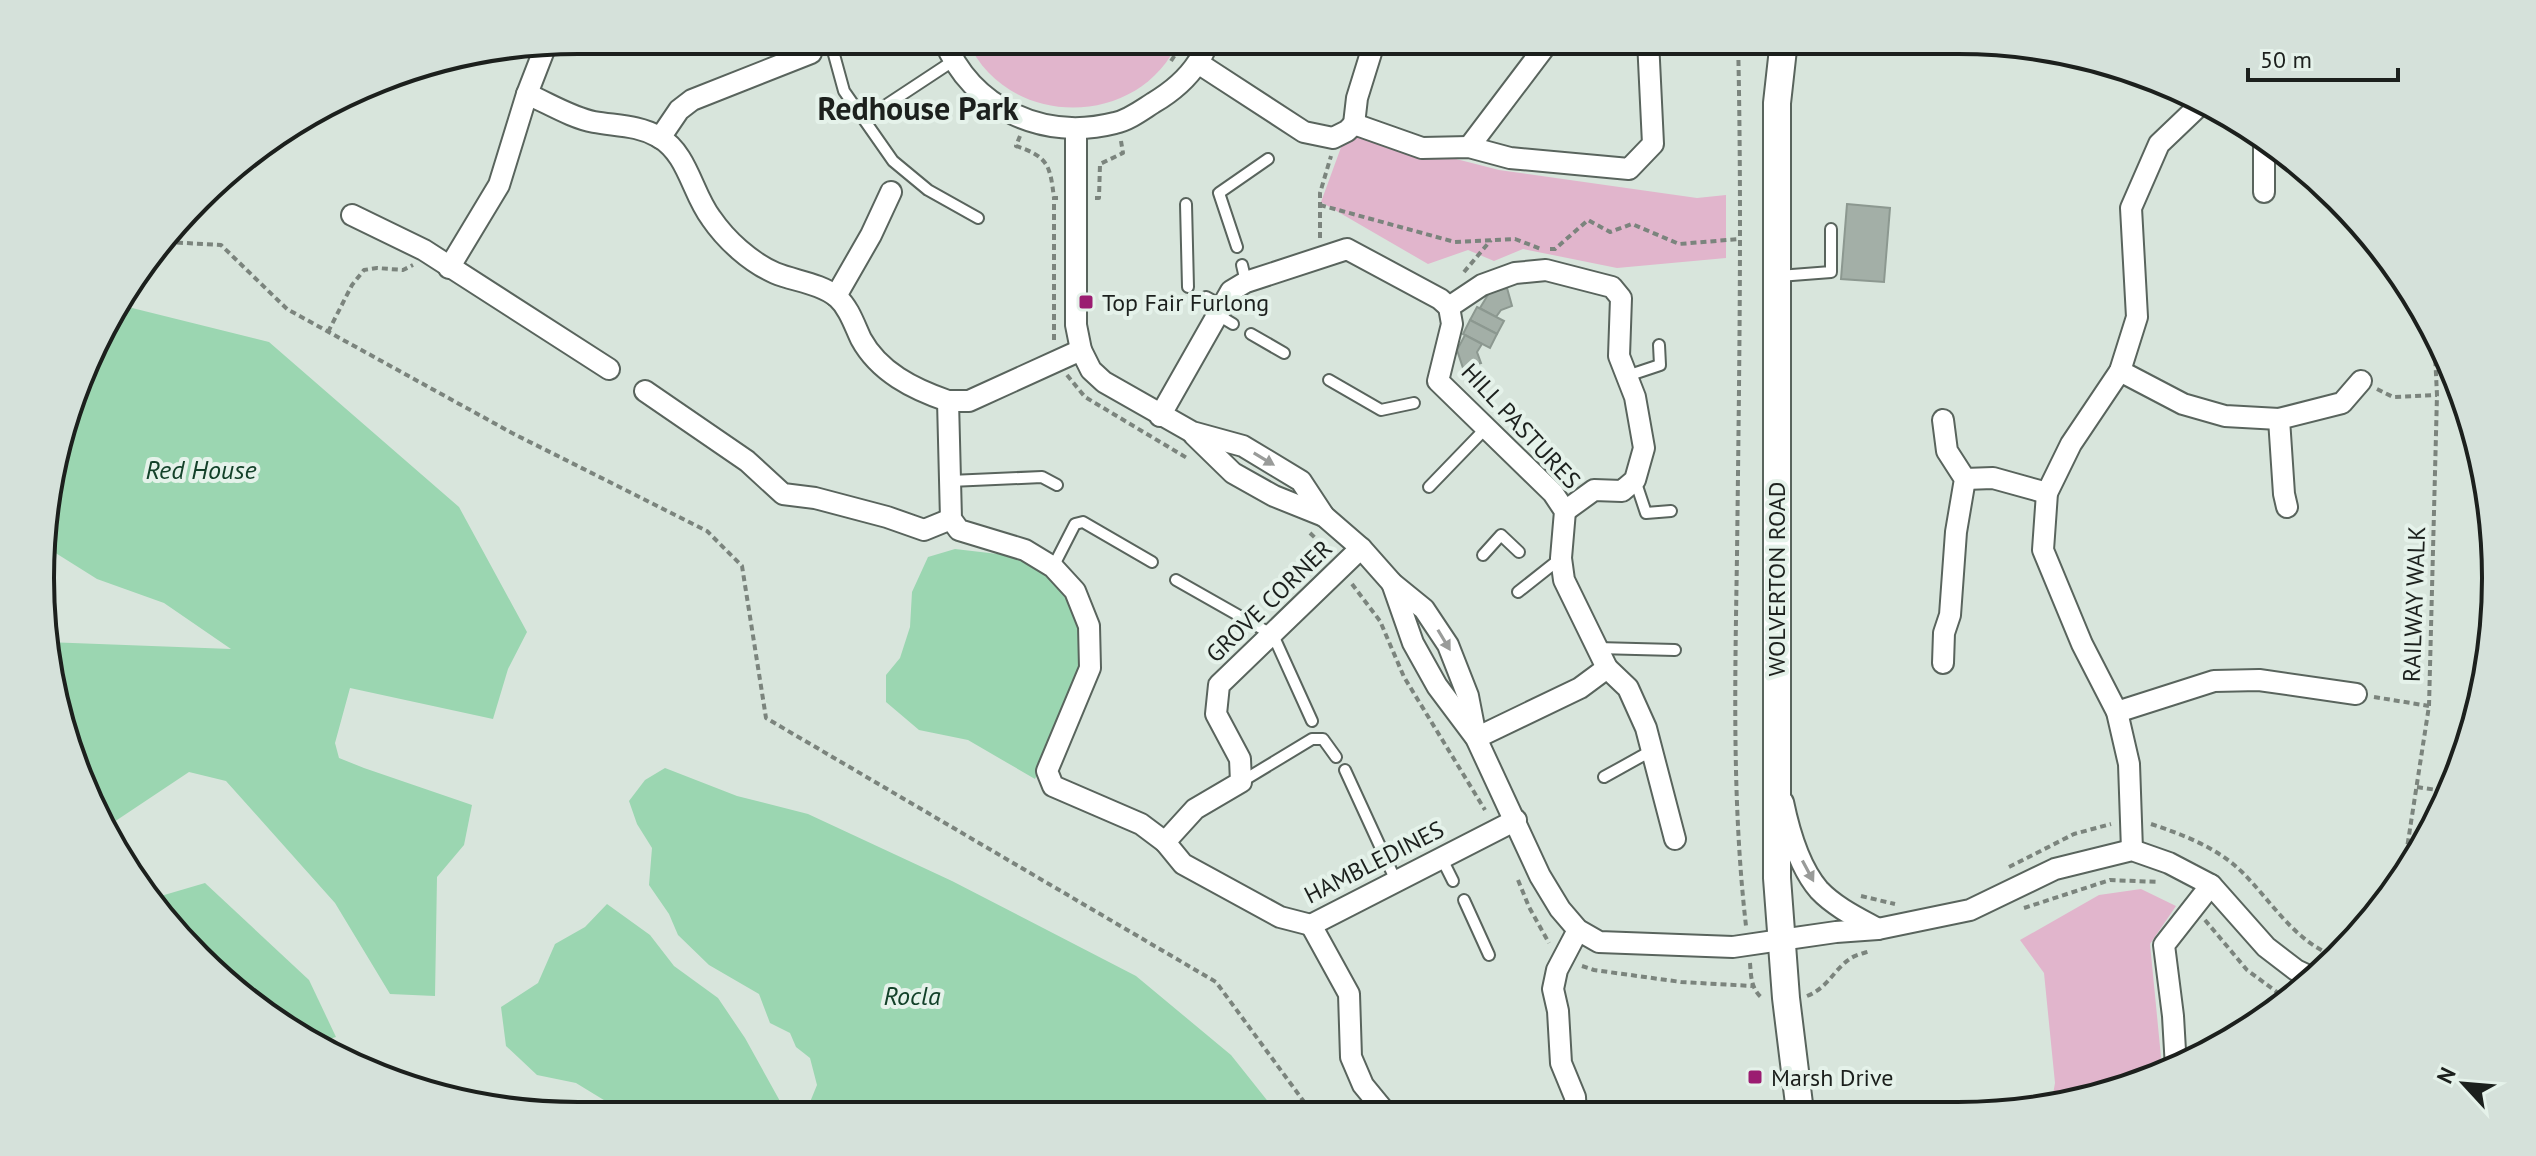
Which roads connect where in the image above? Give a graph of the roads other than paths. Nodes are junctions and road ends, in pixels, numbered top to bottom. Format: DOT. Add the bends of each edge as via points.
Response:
graph roads {
  1 [pos="808,54"];
  2 [pos="834,54"];
  3 [pos="950,54"];
  4 [pos="1202,54"];
  5 [pos="1371,54"];
  6 [pos="1539,54"];
  7 [pos="1649,54"];
  8 [pos="1783,54"];
  9 [pos="542,55"];
  10 [pos="953,61"];
  11 [pos="1198,63"];
  12 [pos="527,94"];
  13 [pos="2194,110"];
  14 [pos="865,119"];
  15 [pos="1354,124"];
  16 [pos="1076,130"];
  17 [pos="660,138"];
  18 [pos="1469,147"];
  19 [pos="2264,153"];
  20 [pos="1268,159"];
  21 [pos="891,192"];
  22 [pos="2264,192"];
  23 [pos="1186,204"];
  24 [pos="352,215"];
  25 [pos="978,218"];
  26 [pos="1831,229"];
  27 [pos="1237,247"];
  28 [pos="449,268"];
  29 [pos="1777,276"];
  30 [pos="1188,287"];
  31 [pos="836,296"];
  32 [pos="1449,307"];
  33 [pos="1251,334"];
  34 [pos="1659,345"];
  35 [pos="1081,350"];
  36 [pos="1284,353"];
  37 [pos="609,369"];
  38 [pos="2120,371"];
  39 [pos="1627,376"];
  40 [pos="1329,380"];
  41 [pos="2361,381"];
  42 [pos="645,391"];
  43 [pos="948,401"];
  44 [pos="1414,403"];
  45 [pos="1160,416"];
  46 [pos="2279,419"];
  47 [pos="1943,420"];
  48 [pos="1486,428"];
  49 [pos="1965,479"];
  50 [pos="1635,480"];
  51 [pos="950,481"];
  52 [pos="1057,485"];
  53 [pos="1429,487"];
  54 [pos="2047,493"];
  55 [pos="2287,507"];
  56 [pos="1565,511"];
  57 [pos="1671,511"];
  58 [pos="955,525"];
  59 [pos="1361,548"];
  60 [pos="1519,552"];
  61 [pos="1483,555"];
  62 [pos="1561,558"];
  63 [pos="1152,562"];
  64 [pos="1053,567"];
  65 [pos="1176,580"];
  66 [pos="1392,583"];
  67 [pos="1518,592"];
  68 [pos="1273,635"];
  69 [pos="1597,648"];
  70 [pos="1675,650"];
  71 [pos="1943,663"];
  72 [pos="1607,668"];
  73 [pos="2356,694"];
  74 [pos="2117,712"];
  75 [pos="1312,721"];
  76 [pos="1476,738"];
  77 [pos="1651,751"];
  78 [pos="1336,757"];
  79 [pos="1345,770"];
  80 [pos="1776,771"];
  81 [pos="1604,777"];
  82 [pos="1241,782"];
  83 [pos="1516,820"];
  84 [pos="1675,839"];
  85 [pos="1165,842"];
  86 [pos="2132,850"];
  87 [pos="1441,857"];
  88 [pos="1396,881"];
  89 [pos="1453,881"];
  90 [pos="2211,885"];
  91 [pos="1464,900"];
  92 [pos="1311,925"];
  93 [pos="1578,930"];
  94 [pos="1879,938"];
  95 [pos="1782,940"];
  96 [pos="1489,955"];
  97 [pos="2302,973"];
  98 [pos="2175,1055"];
  99 [pos="1377,1102"];
  100 [pos="1575,1102"];
  101 [pos="1799,1102"];
  1 -- 17 [label="street" via="692,100"];
  2 -- 14 [label="lane" via="844,91"];
  3 -- 10 [label="street"];
  4 -- 11 [label="street"];
  5 -- 15 [label="street"];
  6 -- 18 [label="street"];
  7 -- 18 [label="street" via="1653,144 1629,169 1510,158"];
  8 -- 29 [label="street, WOLVERTON ROAD" via="1777,103"];
  9 -- 12 [label="street"];
  10 -- 14 [label="lane"];
  10 -- 16 [label="street" via="983,97 1026,121"];
  11 -- 15 [label="street" via="1304,132 1333,138"];
  11 -- 16 [label="street" via="1170,93 1140,111 1118,122"];
  12 -- 17 [label="street" via="592,122 628,125"];
  12 -- 28 [label="street" via="499,185"];
  13 -- 38 [label="street" via="2159,144 2131,208 2137,317"];
  14 -- 25 [label="lane" via="893,161 928,190"];
  15 -- 18 [label="street" via="1422,148"];
  16 -- 35 [label="street" via="1076,325"];
  17 -- 31 [label="street" via="677,154 710,217 739,249 774,272"];
  19 -- 22 [label="street"];
  20 -- 27 [label="lane" via="1219,193"];
  21 -- 31 [label="street"];
  23 -- 30 [label="lane"];
  24 -- 28 [label="street"];
  26 -- 29 [label="lane" via="1831,272"];
  28 -- 37 [label="street"];
  29 -- 80 [label="street, WOLVERTON ROAD"];
  31 -- 43 [label="street" via="884,368 915,389"];
  32 -- 39 [label="street" via="1482,285 1515,273 1546,270 1612,287 1621,298 1619,356"];
  32 -- 45 [label="street" via="1347,249 1244,273"];
  32 -- 48 [label="street, HILL PASTURES" via="1452,324 1432,386"];
  33 -- 36 [label="lane"];
  34 -- 39 [label="lane" via="1660,365"];
  35 -- 43 [label="street" via="969,401"];
  35 -- 45 [label="street" via="1104,382"];
  38 -- 46 [label="street" via="2183,404 2225,416"];
  38 -- 54 [label="street" via="2071,444"];
  39 -- 50 [label="street" via="1644,448"];
  40 -- 44 [label="lane" via="1381,410"];
  41 -- 46 [label="street" via="2342,403"];
  42 -- 58 [label="street" via="747,461 783,494 815,498 924,530"];
  43 -- 51 [label="street"];
  45 -- 59 [label="street" via="1192,432 1243,446 1301,481 1324,516"];
  46 -- 55 [label="street"];
  47 -- 49 [label="street" via="1947,451"];
  48 -- 53 [label="lane"];
  48 -- 56 [label="street, HILL PASTURES"];
  49 -- 54 [label="street" via="1993,478"];
  49 -- 71 [label="street"];
  50 -- 56 [label="street" via="1622,491 1594,490"];
  50 -- 57 [label="lane" via="1646,513"];
  51 -- 52 [label="lane" via="1042,477"];
  51 -- 58 [label="street"];
  54 -- 74 [label="street" via="2043,550"];
  56 -- 62 [label="street, HILL PASTURES"];
  58 -- 64 [label="street, HAMBLEDINES" via="1025,550"];
  59 -- 66 [label="street"];
  59 -- 68 [label="street, GROVE CORNER"];
  60 -- 61 [label="lane" via="1501,535"];
  62 -- 67 [label="lane" via="1537,570"];
  62 -- 69 [label="street, HILL PASTURES" via="1564,580"];
  63 -- 64 [label="lane" via="1083,522 1075,524"];
  64 -- 85 [label="street, HAMBLEDINES" via="1075,591 1089,626 1090,668 1047,771 1053,786 1141,824"];
  65 -- 68 [label="lane"];
  66 -- 76 [label="street" via="1419,654"];
  66 -- 76 [label="street, one-way" via="1424,609 1448,645 1468,696"];
  68 -- 75 [label="lane"];
  68 -- 82 [label="street, GROVE CORNER" via="1219,685 1216,714 1240,759"];
  69 -- 70 [label="lane"];
  69 -- 72 [label="street, HILL PASTURES"];
  72 -- 76 [label="street" via="1580,688"];
  72 -- 77 [label="street, HILL PASTURES" via="1628,688"];
  73 -- 74 [label="street" via="2259,680 2214,681"];
  74 -- 86 [label="street" via="2129,764"];
  76 -- 83 [label="street"];
  77 -- 81 [label="lane"];
  77 -- 84 [label="street, HILL PASTURES"];
  78 -- 82 [label="lane" via="1323,739 1312,739"];
  79 -- 88 [label="lane"];
  80 -- 94 [label="street, one-way" via="1793,840 1818,889"];
  80 -- 95 [label="street, WOLVERTON ROAD"];
  82 -- 85 [label="street" via="1195,809"];
  83 -- 87 [label="street, HAMBLEDINES"];
  83 -- 93 [label="street" via="1540,876"];
  85 -- 92 [label="street, HAMBLEDINES" via="1183,864 1280,917"];
  86 -- 90 [label="street"];
  86 -- 94 [label="street" via="2055,869 1970,910"];
  87 -- 88 [label="street, HAMBLEDINES"];
  87 -- 89 [label="lane"];
  88 -- 92 [label="street, HAMBLEDINES"];
  90 -- 97 [label="street" via="2266,947"];
  90 -- 98 [label="street" via="2164,945"];
  91 -- 96 [label="lane"];
  92 -- 99 [label="street" via="1349,994 1351,1057"];
  93 -- 95 [label="street" via="1599,942 1733,947"];
  93 -- 100 [label="street" via="1553,989 1561,1063"];
  94 -- 95 [label="street"];
  95 -- 101 [label="street, WOLVERTON ROAD"];
}
